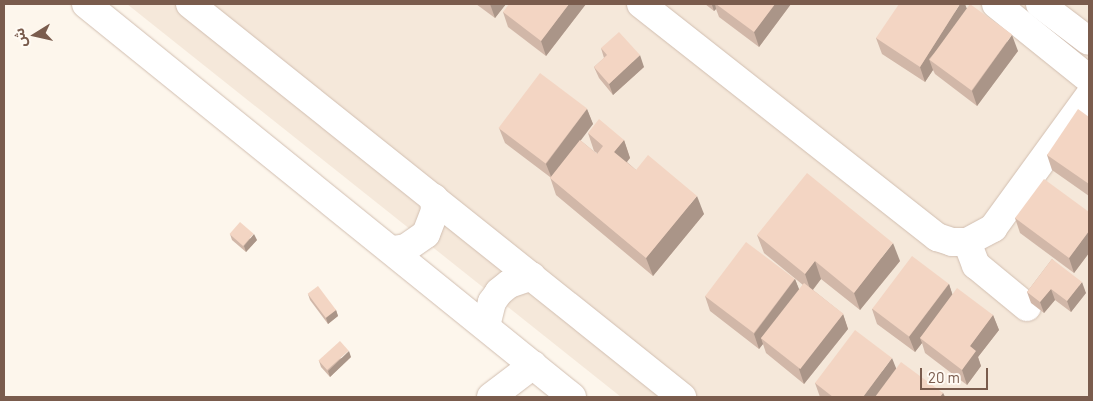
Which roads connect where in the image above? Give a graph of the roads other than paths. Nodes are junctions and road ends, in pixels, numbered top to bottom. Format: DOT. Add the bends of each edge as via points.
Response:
graph roads {
  1 [pos="86,4"];
  2 [pos="190,4"];
  3 [pos="641,4"];
  4 [pos="996,4"];
  5 [pos="1040,4"];
  6 [pos="1089,41"];
  7 [pos="1089,78"];
  8 [pos="1089,96"];
  9 [pos="434,198"];
  10 [pos="967,242"];
  11 [pos="393,250"];
  12 [pos="532,276"];
  13 [pos="1027,308"];
  14 [pos="486,326"];
  15 [pos="533,365"];
  16 [pos="491,397"];
  17 [pos="572,397"];
  18 [pos="682,397"];
  1 -- 11 [label="street"];
  2 -- 9 [label="street"];
  3 -- 10 [label="street" via="937,237"];
  4 -- 7 [label="street"];
  5 -- 6 [label="street"];
  8 -- 10 [label="street" via="993,228"];
  9 -- 11 [label="street" via="435,211 426,234 406,248"];
  9 -- 12 [label="street"];
  10 -- 13 [label="street" via="976,265"];
  11 -- 14 [label="street"];
  12 -- 14 [label="street" via="508,284 499,292 492,302"];
  12 -- 18 [label="street"];
  14 -- 15 [label="street"];
  15 -- 16 [label="street"];
  15 -- 17 [label="street"];
}
